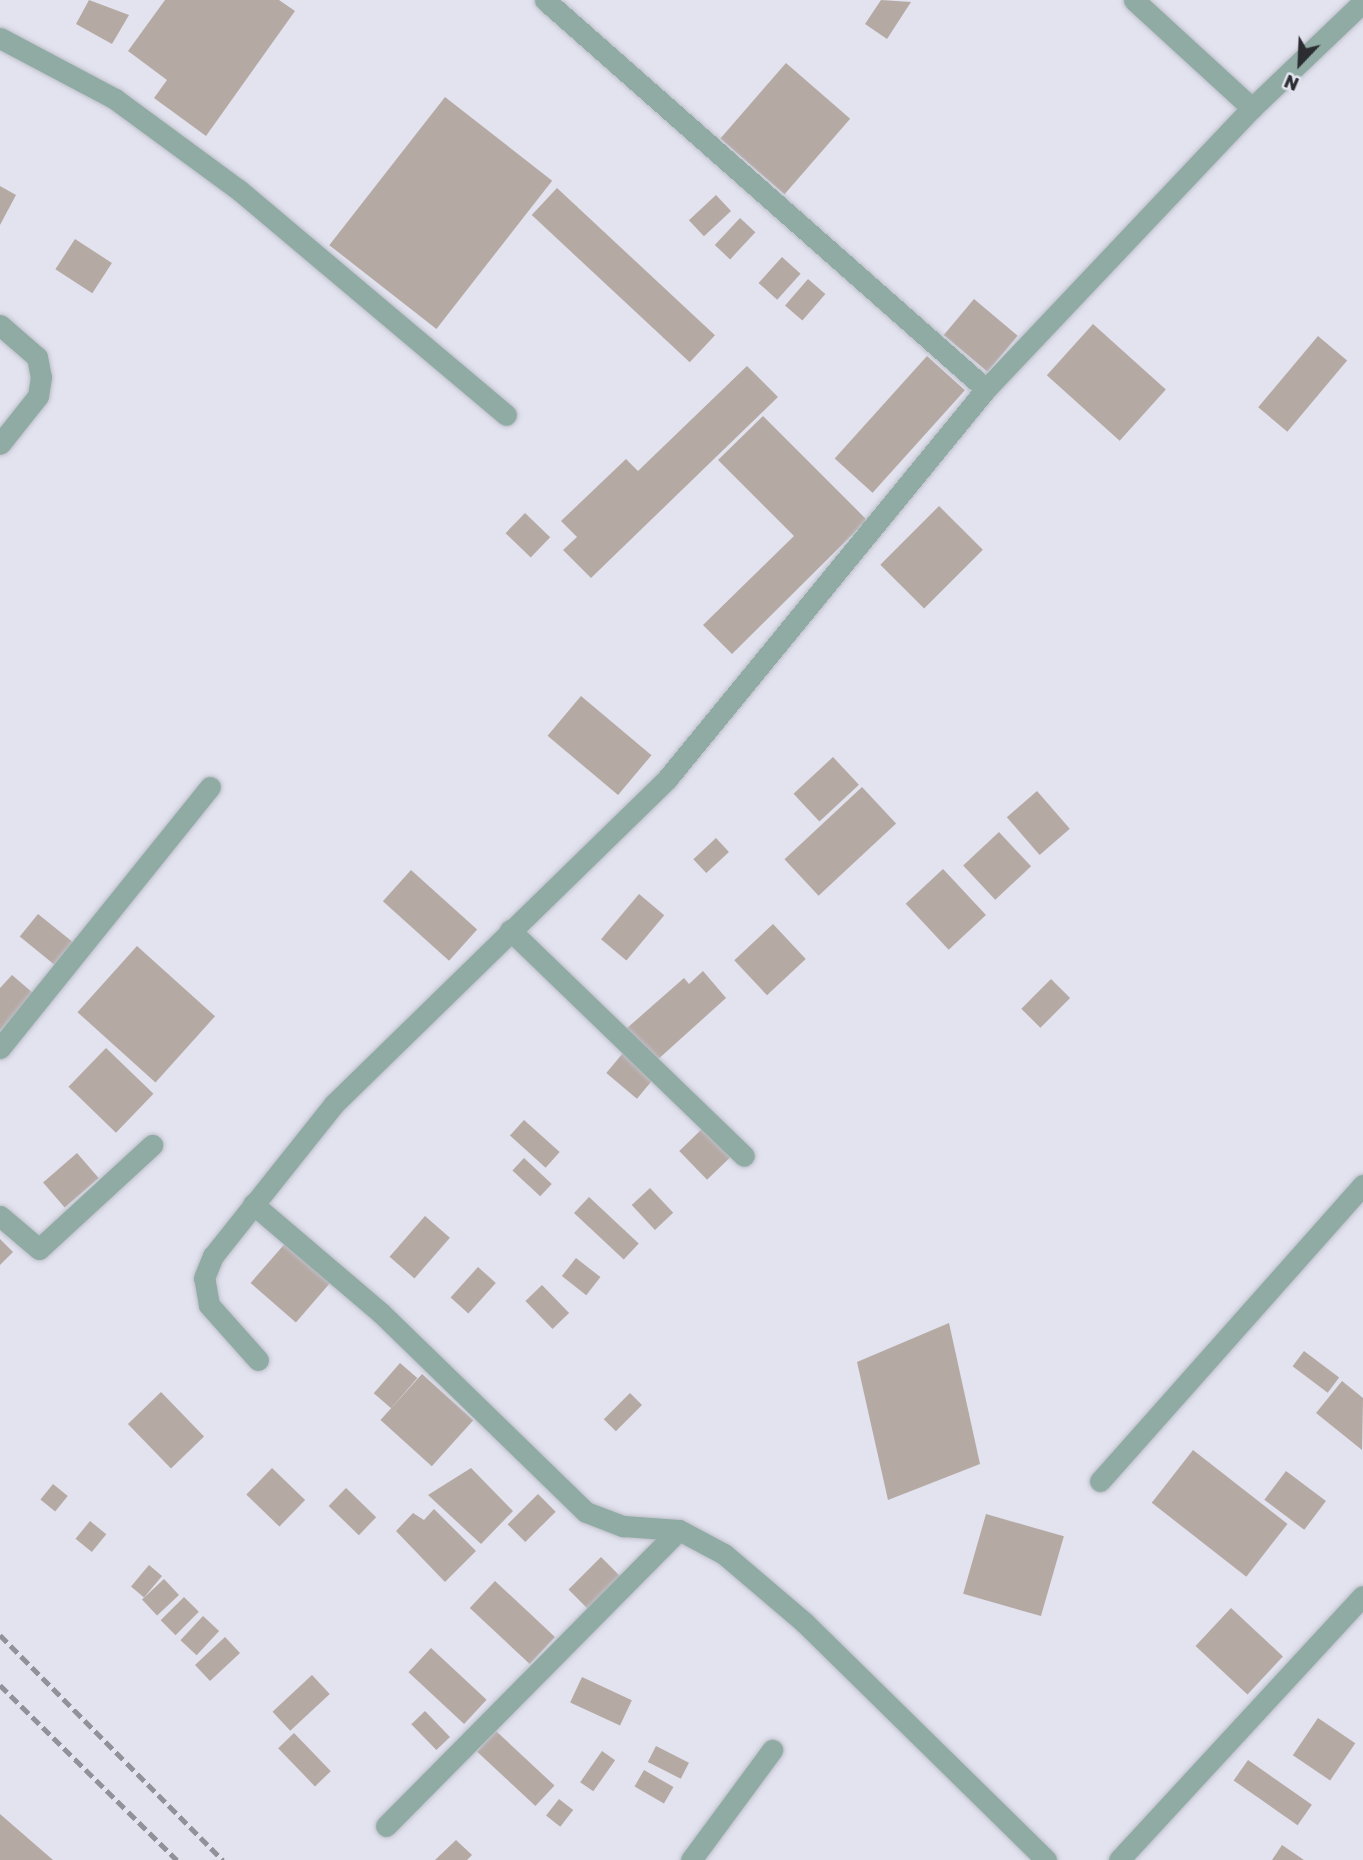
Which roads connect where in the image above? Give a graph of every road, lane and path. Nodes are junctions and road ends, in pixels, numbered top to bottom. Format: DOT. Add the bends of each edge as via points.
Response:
graph roads {
  1 [pos="545,0"];
  2 [pos="1134,0"];
  3 [pos="1363,2"];
  4 [pos="0,38"];
  5 [pos="1252,108"];
  6 [pos="0,325"];
  7 [pos="986,389"];
  8 [pos="506,415"];
  9 [pos="0,444"];
  10 [pos="210,787"];
  11 [pos="510,930"];
  12 [pos="0,1048"];
  13 [pos="152,1144"];
  14 [pos="744,1156"];
  15 [pos="1363,1185"];
  16 [pos="253,1203"];
  17 [pos="0,1216"];
  18 [pos="258,1360"];
  19 [pos="1100,1481"];
  20 [pos="679,1530"];
  21 [pos="1363,1596"];
  22 [pos="772,1750"];
  23 [pos="386,1826"];
  24 [pos="691,1860"];
  25 [pos="1046,1860"];
  26 [pos="1119,1860"];
  1 -- 7 [label="street"];
  2 -- 5 [label="street"];
  3 -- 5 [label="street"];
  4 -- 8 [label="street" via="115,99 239,190"];
  5 -- 7 [label="street"];
  6 -- 9 [label="street" via="37,357 41,377 38,396"];
  7 -- 11 [label="street" via="667,779"];
  10 -- 12 [label="street"];
  11 -- 14 [label="street"];
  11 -- 16 [label="street" via="334,1104"];
  13 -- 17 [label="street" via="39,1249"];
  15 -- 19 [label="street"];
  16 -- 18 [label="street" via="213,1256 205,1296"];
  16 -- 20 [label="street" via="380,1312 586,1512 623,1526"];
  20 -- 23 [label="street"];
  20 -- 25 [label="street" via="704,1539 805,1623"];
  21 -- 26 [label="street"];
  22 -- 24 [label="street"];
}
